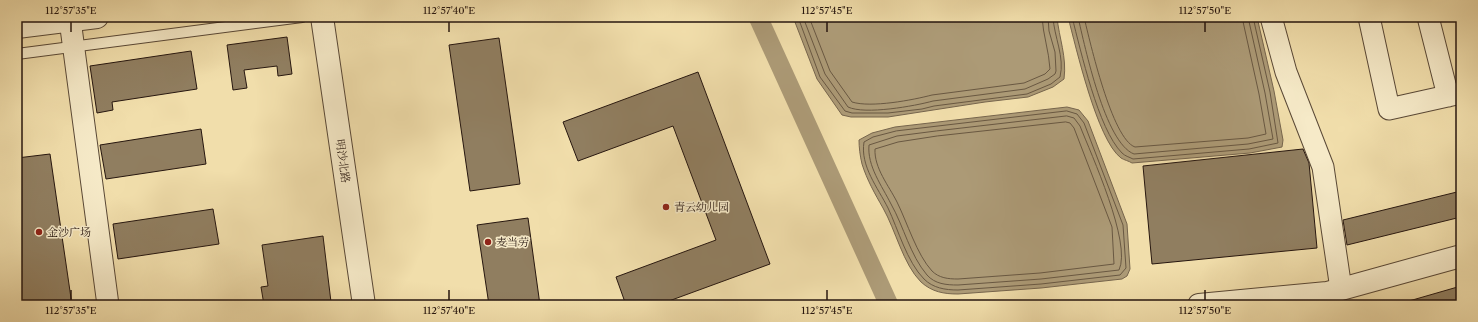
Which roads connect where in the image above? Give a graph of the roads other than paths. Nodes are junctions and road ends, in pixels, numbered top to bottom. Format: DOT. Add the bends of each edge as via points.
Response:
graph roads {
  1 [pos="97,17"];
  2 [pos="302,17"];
  3 [pos="322,17"];
  4 [pos="1271,17"];
  5 [pos="1369,17"];
  6 [pos="1428,17"];
  7 [pos="70,20"];
  8 [pos="17,27"];
  9 [pos="74,47"];
  10 [pos="17,54"];
  11 [pos="1454,95"];
  12 [pos="1461,256"];
  13 [pos="1341,289"];
  14 [pos="108,305"];
  15 [pos="364,305"];
  16 [pos="1200,305"];
  1 -- 7 [label="street"];
  2 -- 9 [label="lane"];
  3 -- 15 [label="street, 明沙北路"];
  4 -- 13 [label="street" via="1286,72 1323,167"];
  5 -- 11 [label="street" via="1389,109"];
  6 -- 11 [label="street"];
  7 -- 8 [label="street"];
  7 -- 9 [label="street"];
  9 -- 10 [label="lane"];
  9 -- 14 [label="street"];
  12 -- 13 [label="street"];
  13 -- 16 [label="street" via="1327,293"];
}
